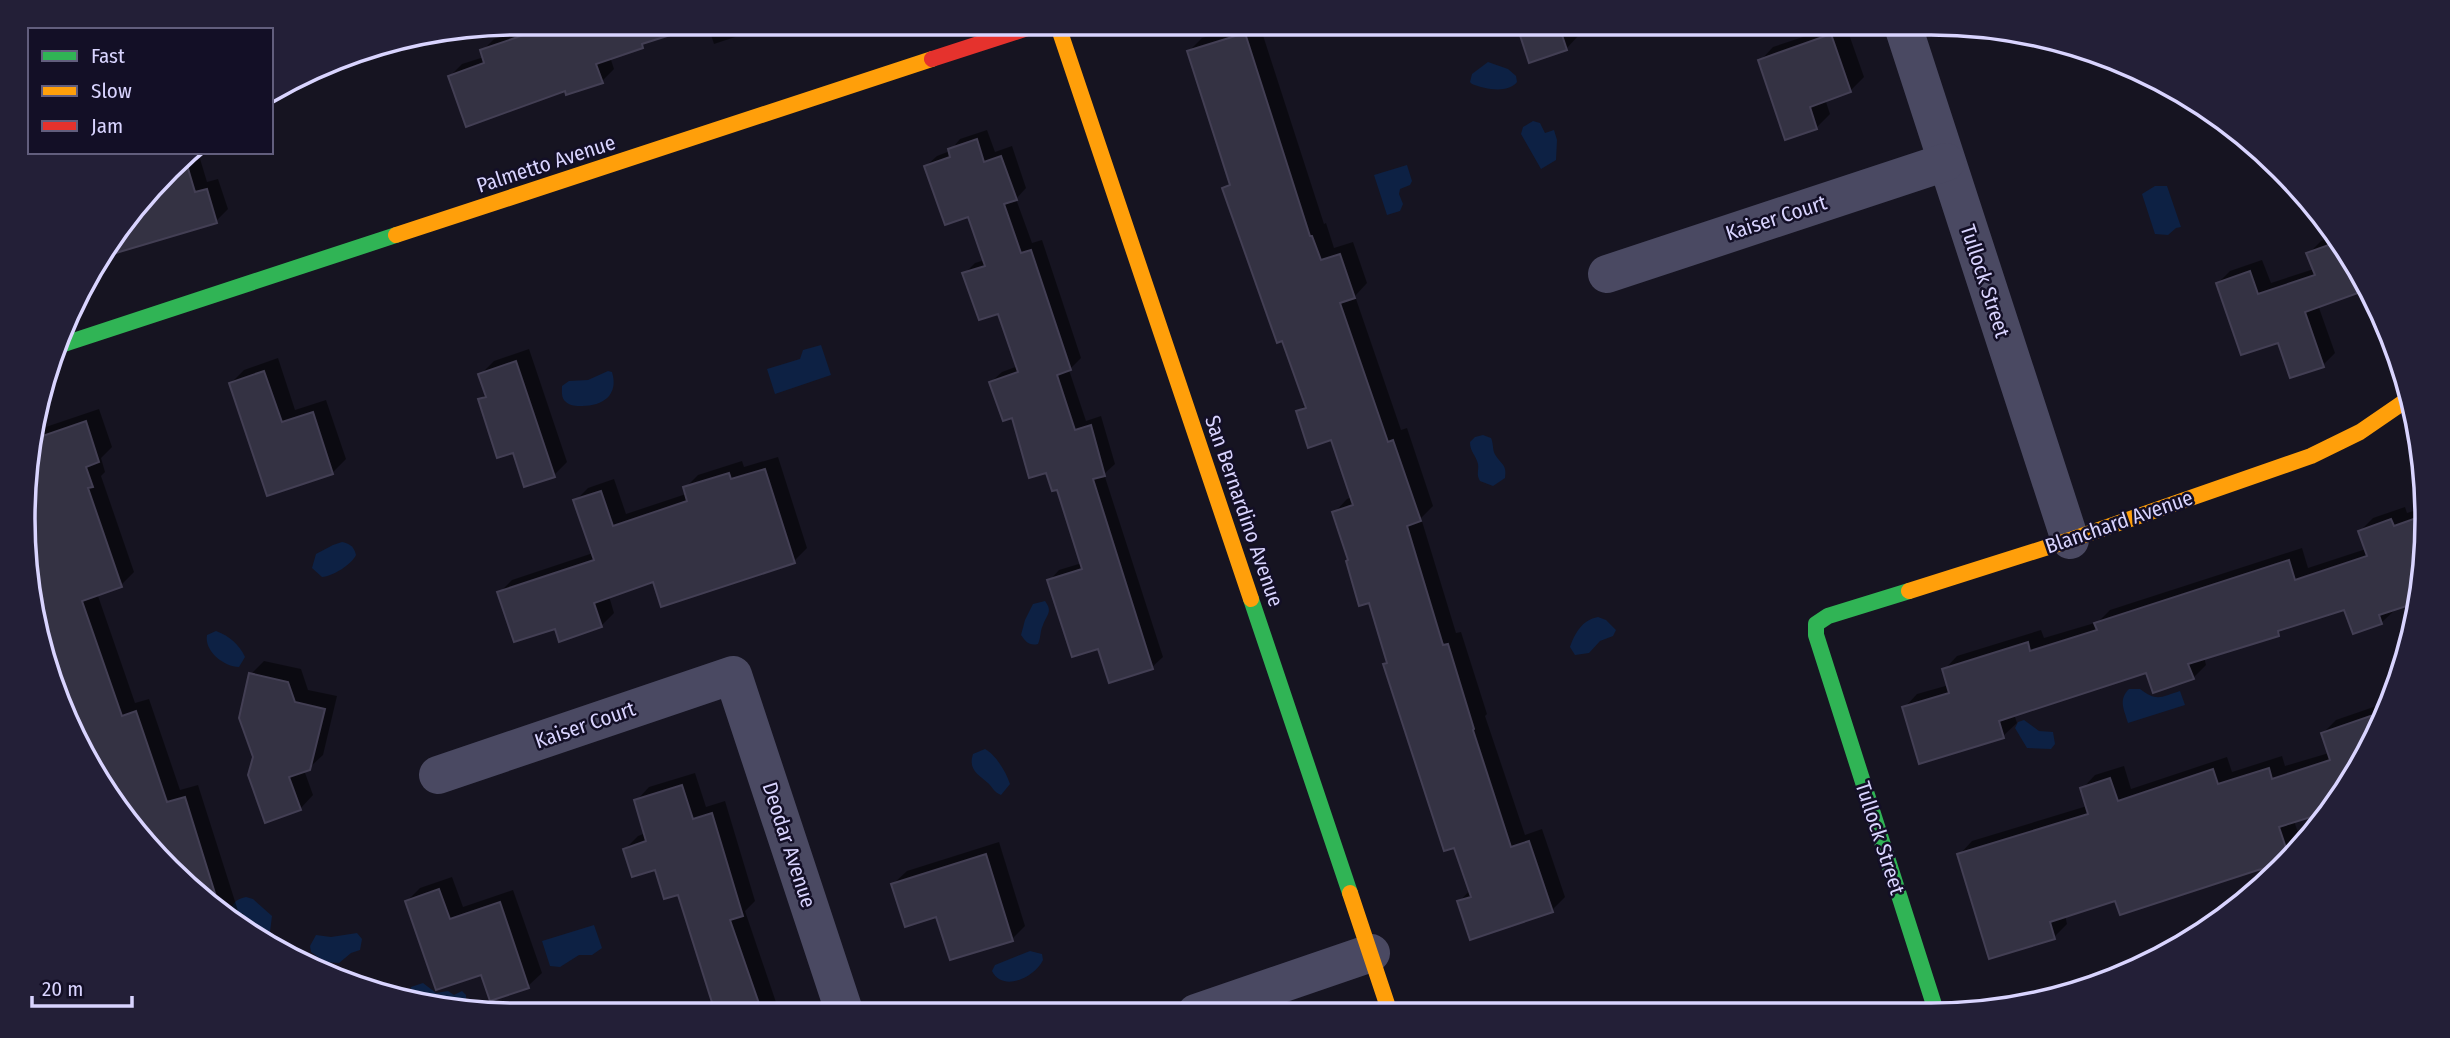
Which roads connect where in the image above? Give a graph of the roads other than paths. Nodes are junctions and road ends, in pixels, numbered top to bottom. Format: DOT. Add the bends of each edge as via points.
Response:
graph roads {
  1 [pos="1006,35"];
  2 [pos="1061,35"];
  3 [pos="1906,35"];
  4 [pos="1946,162"];
  5 [pos="1606,274"];
  6 [pos="69,341"];
  7 [pos="2401,404"];
  8 [pos="2070,540"];
  9 [pos="1816,624"];
  10 [pos="733,675"];
  11 [pos="438,775"];
  12 [pos="1371,953"];
  13 [pos="841,1003"];
  14 [pos="1225,1003"];
  15 [pos="1387,1003"];
  16 [pos="1933,1003"];
  1 -- 6 [label="street, Palmetto Avenue"];
  2 -- 12 [label="street, San Bernardino Avenue"];
  3 -- 4 [label="street, Tullock Street"];
  4 -- 5 [label="street, Kaiser Court"];
  4 -- 8 [label="street, Tullock Street"];
  7 -- 8 [label="street, Blanchard Avenue" via="2360,432 2311,456"];
  8 -- 9 [label="street, Blanchard Avenue" via="1828,616"];
  9 -- 16 [label="street, Tullock Street" via="1835,701"];
  10 -- 11 [label="street, Kaiser Court"];
  10 -- 13 [label="street, Deodar Avenue"];
  12 -- 14 [label="street"];
  12 -- 15 [label="street, San Bernardino Avenue"];
}
